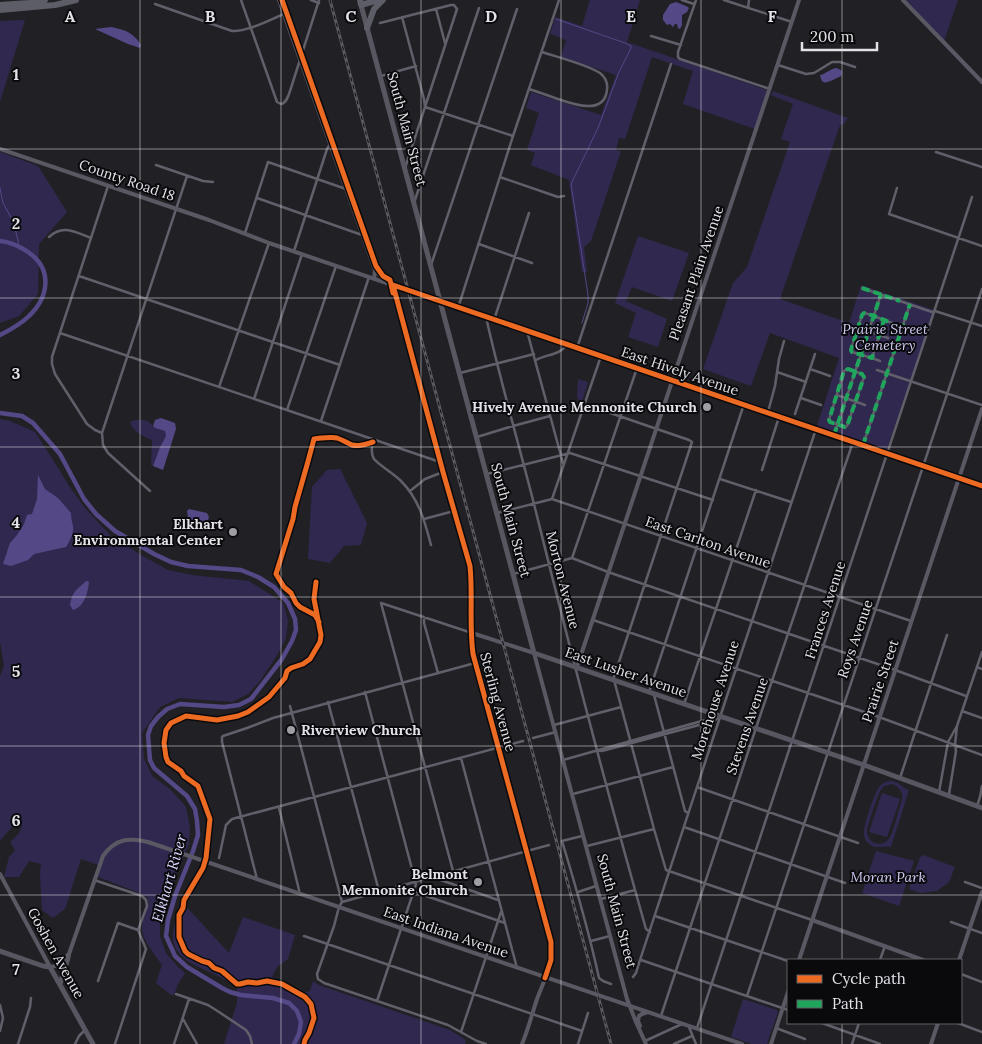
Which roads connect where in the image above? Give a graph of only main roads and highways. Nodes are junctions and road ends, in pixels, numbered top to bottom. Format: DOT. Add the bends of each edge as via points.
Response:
graph roads {
  1 [pos="45,0"];
  2 [pos="76,0"];
  3 [pos="378,0"];
  4 [pos="383,0"];
  5 [pos="361,2"];
  6 [pos="1,7"];
  7 [pos="367,28"];
  8 [pos="534,653"];
  9 [pos="979,807"];
  10 [pos="0,952"];
  11 [pos="67,961"];
  12 [pos="60,984"];
  13 [pos="93,1044"];
  1 -- 6 [label="highway"];
  2 -- 6 [label="highway" via="46,6"];
  3 -- 5 [label="highway"];
  4 -- 7 [label="highway" via="372,13"];
  5 -- 7 [label="main road, South Main Street"];
  7 -- 8 [label="main road, South Main Street"];
  8 -- 9 [label="main road, East Lusher Avenue"];
  10 -- 12 [label="main road, Goshen Avenue" via="50,966"];
  11 -- 12 [label="main road"];
  12 -- 13 [label="main road, Goshen Avenue"];
}
